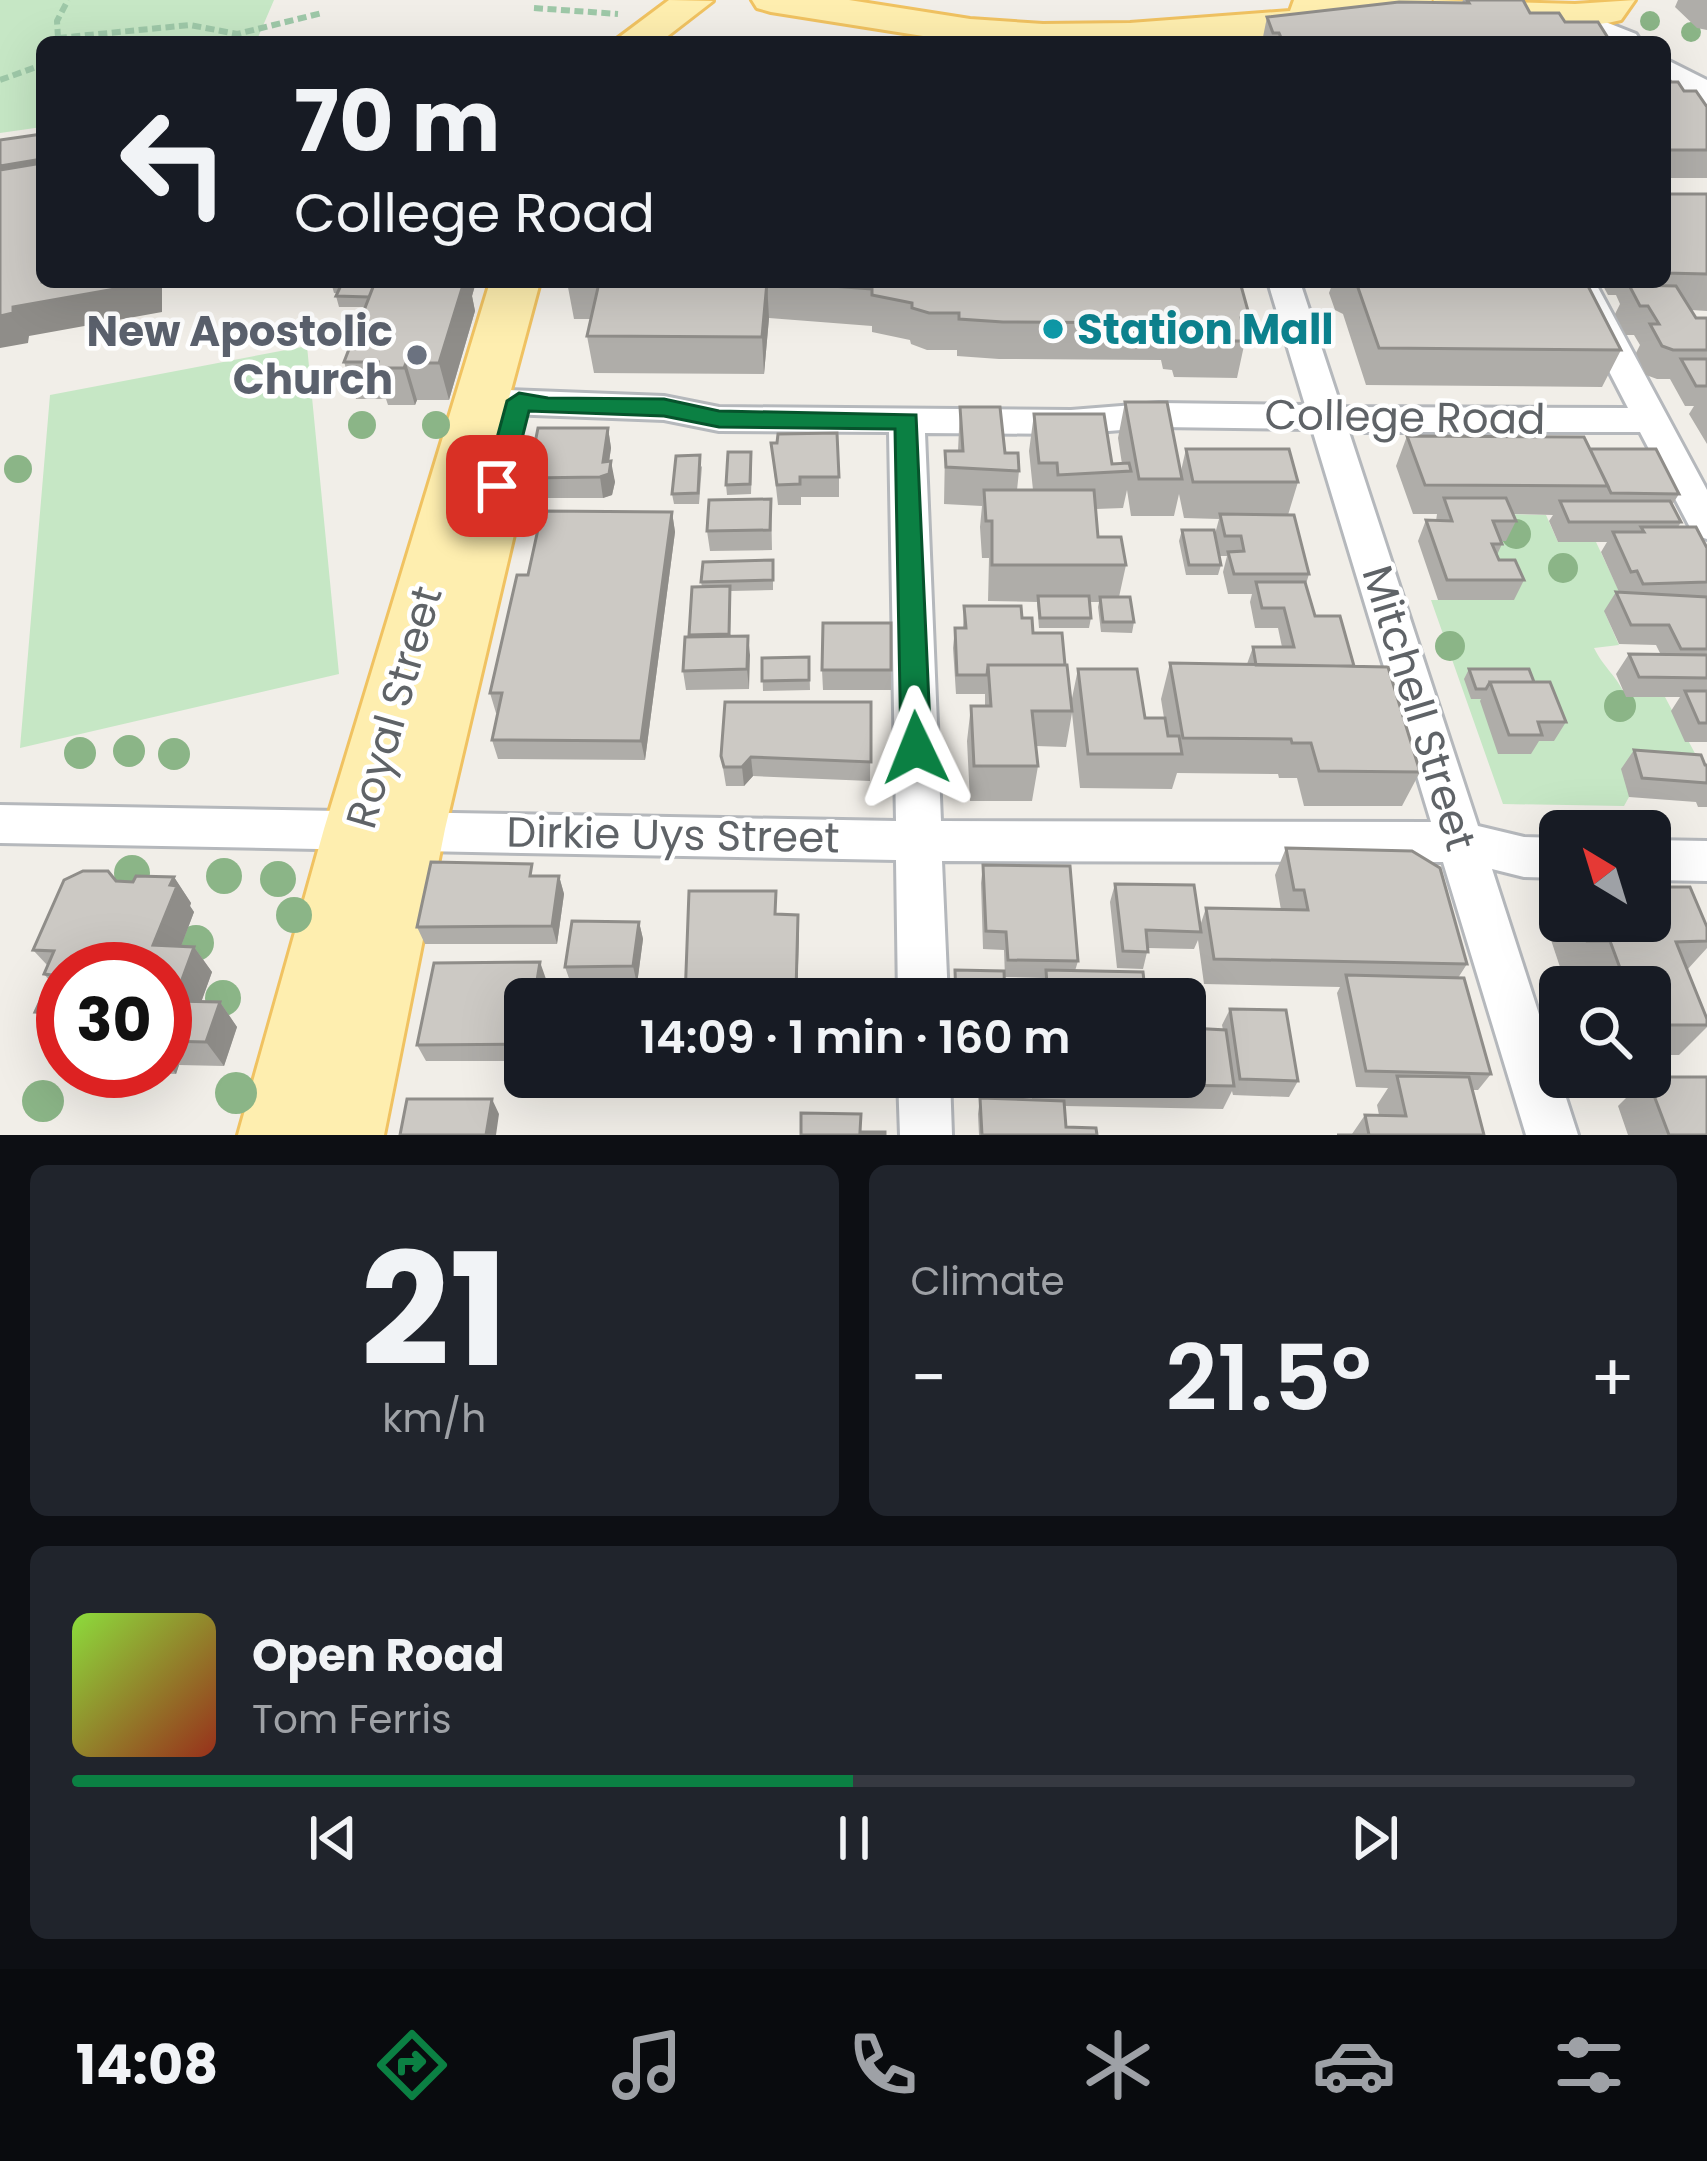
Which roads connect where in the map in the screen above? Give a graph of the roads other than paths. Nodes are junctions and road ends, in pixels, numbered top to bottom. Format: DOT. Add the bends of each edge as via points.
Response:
graph roads {
  1 [pos="677,0"];
  2 [pos="697,0"];
  3 [pos="771,0"];
  4 [pos="836,0"];
  5 [pos="1413,0"];
  6 [pos="1543,8"];
  7 [pos="1618,16"];
  8 [pos="629,25"];
  9 [pos="1198,31"];
  10 [pos="1643,36"];
  11 [pos="514,288"];
  12 [pos="543,288"];
  13 [pos="1286,288"];
  14 [pos="1582,288"];
  15 [pos="500,401"];
  16 [pos="664,407"];
  17 [pos="1159,415"];
  18 [pos="1326,419"];
  19 [pos="1651,419"];
  20 [pos="907,421"];
  21 [pos="1707,525"];
  22 [pos="0,824"];
  23 [pos="385,829"];
  24 [pos="919,841"];
  25 [pos="1461,842"];
  26 [pos="1539,857"];
  27 [pos="1671,860"];
  28 [pos="1707,861"];
  29 [pos="922,978"];
  30 [pos="925,1098"];
  31 [pos="279,1135"];
  32 [pos="344,1135"];
  33 [pos="926,1135"];
  34 [pos="1552,1135"];
  1 -- 2 [label="main road"];
  2 -- 8 [label="main road"];
  3 -- 9 [label="main road" via="998,34"];
  4 -- 9 [label="main road" via="978,19"];
  5 -- 9 [label="main road"];
  6 -- 7 [label="main road"];
  6 -- 9 [label="main road" via="1478,5"];
  7 -- 10 [label="main road"];
  11 -- 15 [label="main road, Royal Street"];
  12 -- 15 [label="main road, Royal Street"];
  13 -- 18 [label="street, Mitchell Street"];
  14 -- 19 [label="street"];
  15 -- 16 [label="street, College Road"];
  15 -- 23 [label="main road, Royal Street"];
  16 -- 17 [label="street, College Road" via="722,395 1061,397"];
  16 -- 20 [label="street, College Road" via="719,419"];
  17 -- 18 [label="street, College Road"];
  17 -- 20 [label="street, College Road"];
  18 -- 19 [label="street, College Road"];
  18 -- 25 [label="street, Mitchell Street"];
  19 -- 21 [label="street"];
  20 -- 24 [label="street"];
  22 -- 23 [label="street, Dirkie Uys Street"];
  23 -- 24 [label="street, Dirkie Uys Street"];
  23 -- 31 [label="main road, Royal Street"];
  23 -- 32 [label="main road, Royal Street"];
  24 -- 25 [label="street, Dirkie Uys Street"];
  24 -- 29 [label="street"];
  25 -- 26 [label="street, Dirkie Uys Street"];
  25 -- 34 [label="street, Mitchell Street"];
  27 -- 28 [label="street"];
  30 -- 33 [label="street"];
}
